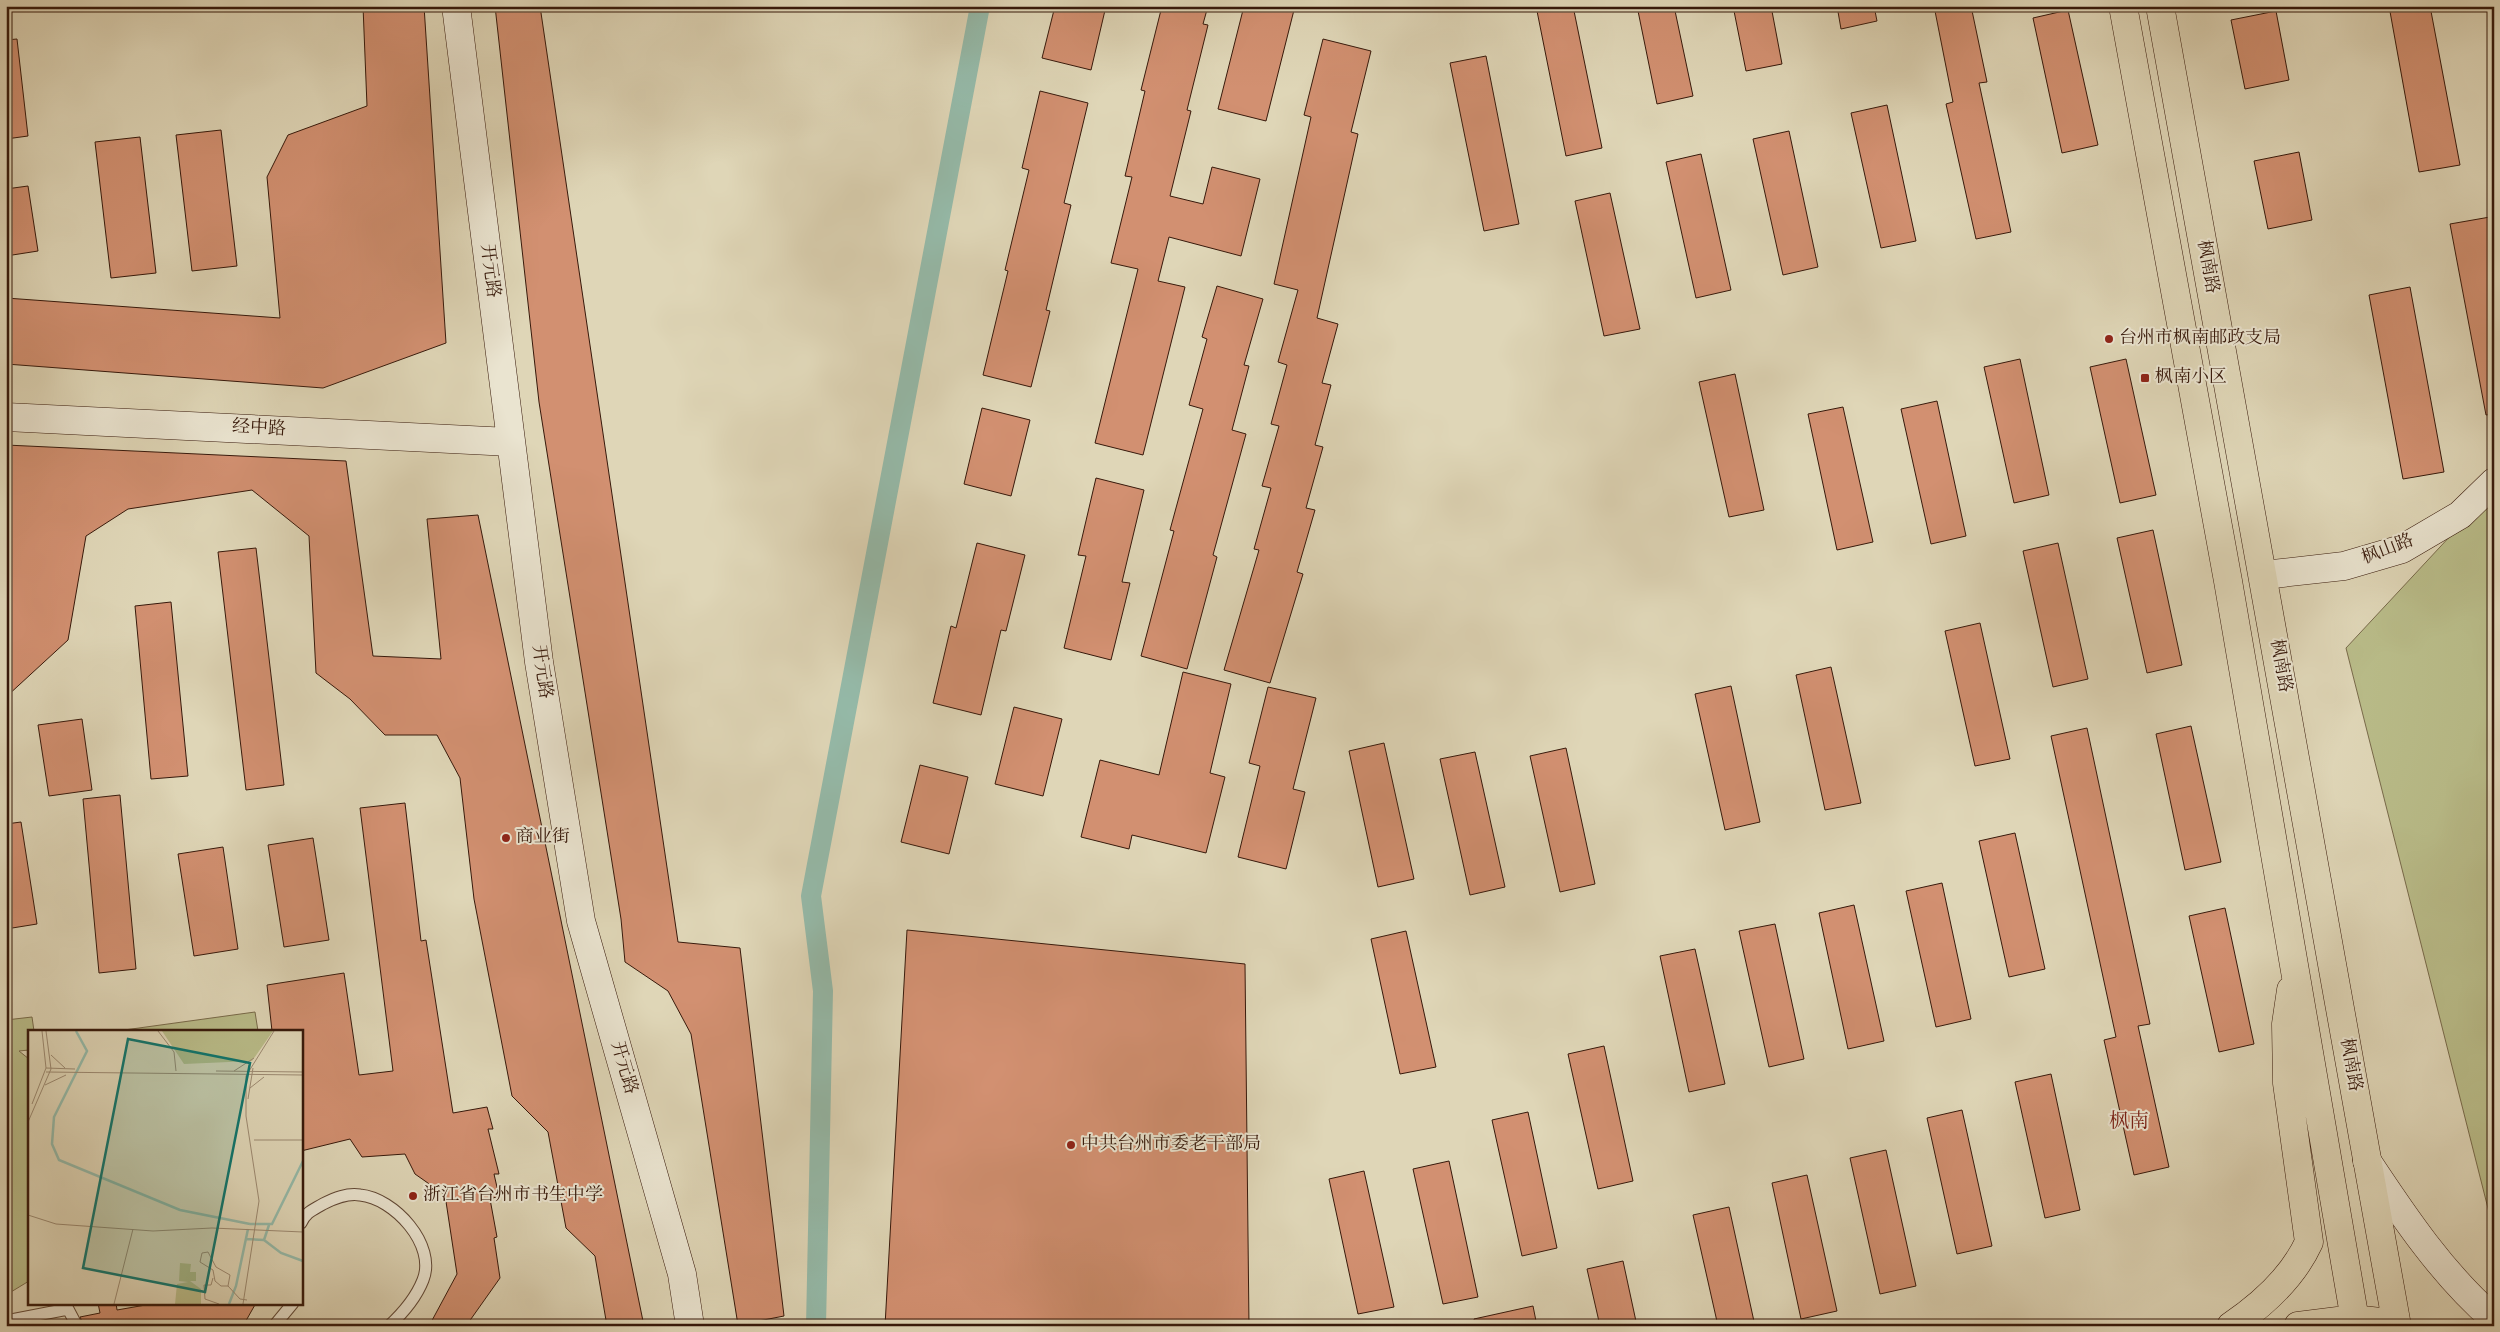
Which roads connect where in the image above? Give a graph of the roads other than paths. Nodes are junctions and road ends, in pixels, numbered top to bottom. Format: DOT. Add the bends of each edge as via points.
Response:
graph roads {
  1 [pos="456,6"];
  2 [pos="2123,6"];
  3 [pos="2160,6"];
  4 [pos="6,417"];
  5 [pos="511,442"];
  6 [pos="2494,482"];
  7 [pos="2264,575"];
  8 [pos="2295,966"];
  9 [pos="2367,1161"];
  10 [pos="302,1221"];
  11 [pos="292,1304"];
  12 [pos="2494,1319"];
  13 [pos="6,1321"];
  14 [pos="2355,1322"];
  15 [pos="2398,1325"];
  16 [pos="76,1326"];
  17 [pos="274,1326"];
  18 [pos="389,1326"];
  19 [pos="690,1326"];
  20 [pos="2231,1326"];
  21 [pos="2298,1326"];
  1 -- 5 [label="main road, 开元路"];
  2 -- 8 [label="main road, 枫南路"];
  3 -- 7 [label="main road, 枫南路"];
  4 -- 5 [label="main road, 经中路"];
  5 -- 19 [label="main road, 开元路" via="539,662 581,921 682,1274"];
  6 -- 7 [label="main road, 枫山路" via="2460,515 2402,549 2344,566"];
  7 -- 9 [label="main road, 枫南路"];
  8 -- 14 [label="main road, 枫南路"];
  8 -- 20 [label="main road" via="2286,1024 2287,1083 2309,1242 2280,1285"];
  9 -- 12 [label="main road" via="2445,1268"];
  9 -- 15 [label="main road, 枫南路"];
  10 -- 18 [label="lane" via="305,1214 336,1197 360,1195 381,1201 407,1221 424,1248 424,1279 404,1313"];
  11 -- 17 [label="lane"];
  13 -- 16 [label="lane" via="68,1309"];
  14 -- 15 [label="main road"];
  14 -- 21 [label="main road"];
}
